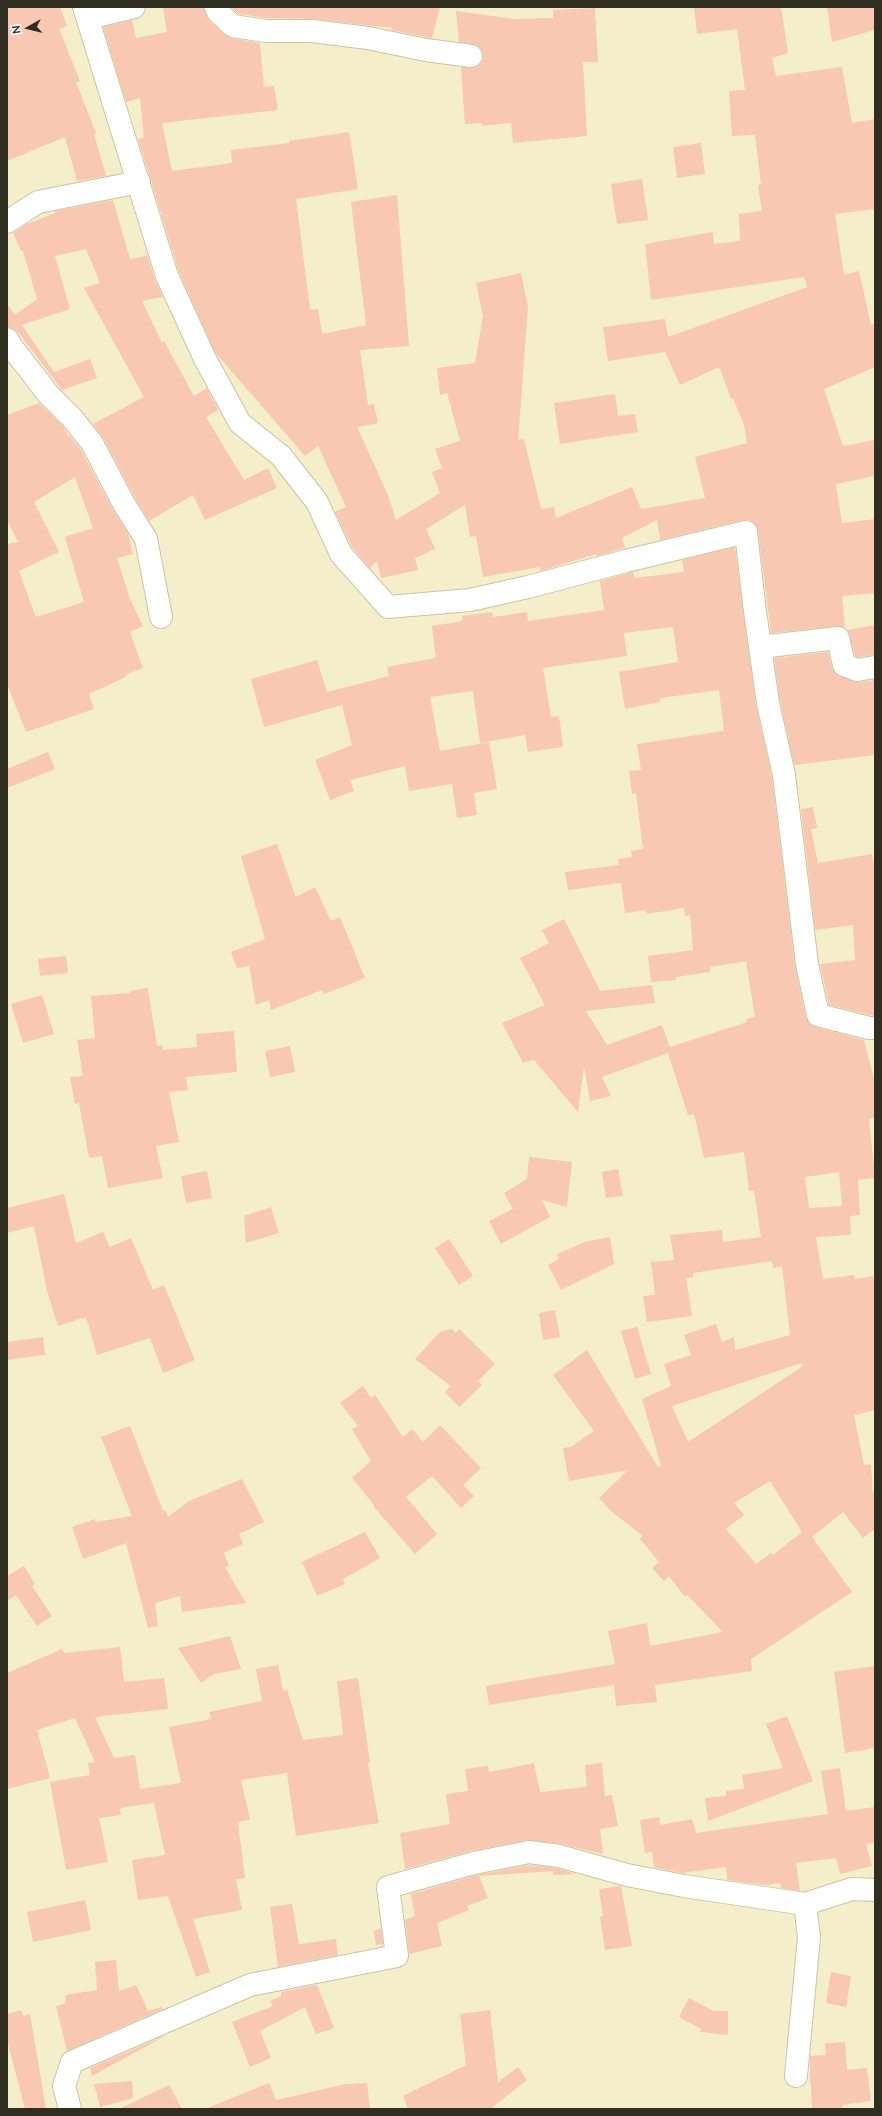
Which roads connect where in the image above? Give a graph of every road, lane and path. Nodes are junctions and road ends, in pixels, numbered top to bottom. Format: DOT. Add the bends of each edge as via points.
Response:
graph roads {
  1 [pos="134,7"];
  2 [pos="216,7"];
  3 [pos="86,12"];
  4 [pos="471,56"];
  5 [pos="139,182"];
  6 [pos="7,222"];
  7 [pos="7,339"];
  8 [pos="161,617"];
  9 [pos="760,647"];
  10 [pos="875,667"];
  11 [pos="875,1028"];
  12 [pos="875,1890"];
  13 [pos="805,1904"];
  14 [pos="796,2076"];
  15 [pos="70,2109"];
  1 -- 3 [label="street"];
  2 -- 4 [label="street" via="233,26 266,31 312,31 368,38"];
  3 -- 5 [label="street"];
  5 -- 6 [label="street" via="38,202"];
  5 -- 9 [label="street" via="168,276 204,359 240,423 281,456 317,502 341,554 388,607 470,600 499,594 746,532"];
  7 -- 8 [label="street" via="48,394 92,443 124,504 146,539"];
  9 -- 10 [label="street" via="838,638 844,665 857,670"];
  9 -- 11 [label="street" via="768,704 784,775 807,964 818,1015"];
  12 -- 13 [label="street" via="852,1889"];
  13 -- 14 [label="street" via="809,1938"];
  13 -- 15 [label="street" via="684,1886 627,1875 559,1856 528,1852 467,1865 388,1887 397,1956 250,1985 72,2062 64,2086"];
}
